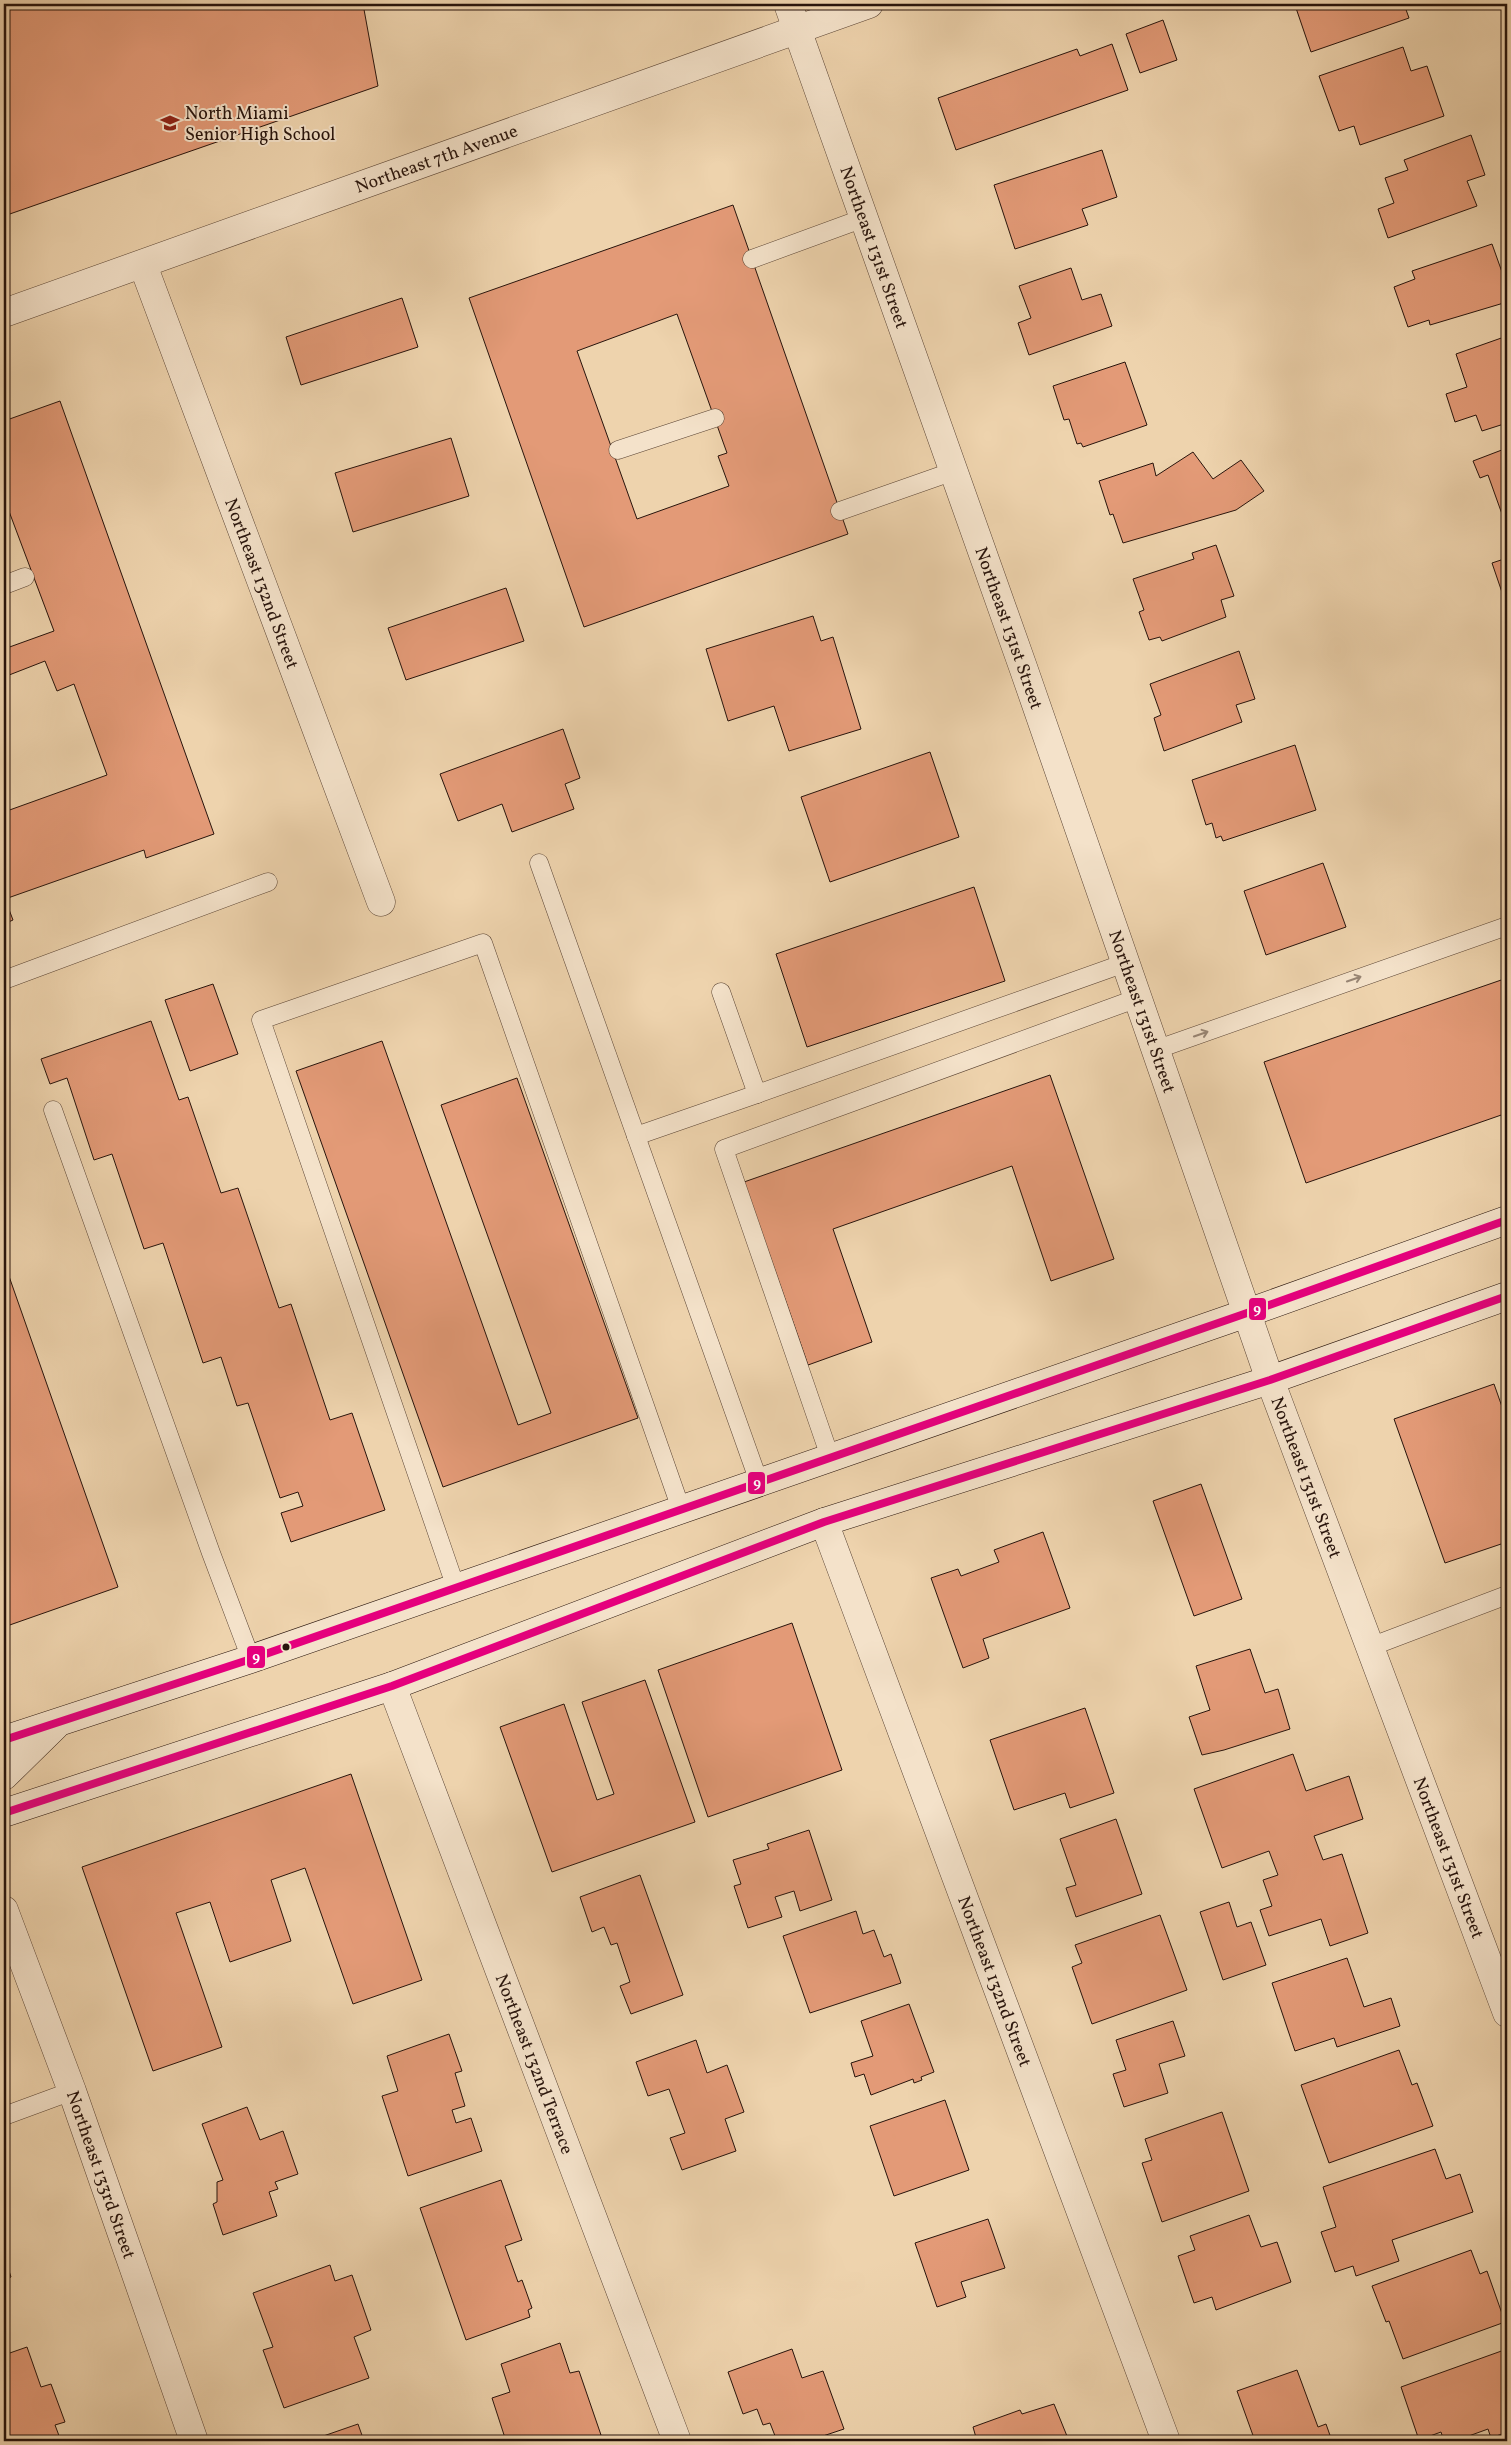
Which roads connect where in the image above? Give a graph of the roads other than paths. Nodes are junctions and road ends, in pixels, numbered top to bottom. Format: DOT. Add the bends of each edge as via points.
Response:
graph roads {
  1 [pos="869,4"];
  2 [pos="792,16"];
  3 [pos="864,218"];
  4 [pos="752,259"];
  5 [pos="143,265"];
  6 [pos="4,313"];
  7 [pos="715,418"];
  8 [pos="618,450"];
  9 [pos="954,471"];
  10 [pos="840,511"];
  11 [pos="25,578"];
  12 [pos="4,585"];
  13 [pos="540,863"];
  14 [pos="268,882"];
  15 [pos="381,902"];
  16 [pos="1507,926"];
  17 [pos="1125,963"];
  18 [pos="4,980"];
  19 [pos="721,992"];
  20 [pos="1138,998"];
  21 [pos="1155,1050"];
  22 [pos="757,1094"];
  23 [pos="53,1110"];
  24 [pos="636,1136"];
  25 [pos="1507,1220"];
  26 [pos="1507,1296"];
  27 [pos="1247,1313"];
  28 [pos="1270,1380"];
  29 [pos="830,1457"];
  30 [pos="759,1482"];
  31 [pos="681,1510"];
  32 [pos="824,1522"];
  33 [pos="456,1588"];
  34 [pos="1507,1595"];
  35 [pos="1370,1647"];
  36 [pos="251,1659"];
  37 [pos="392,1686"];
  38 [pos="61,1720"];
  39 [pos="4,1740"];
  40 [pos="4,1776"];
  41 [pos="4,1812"];
  42 [pos="4,1910"];
  43 [pos="1507,2014"];
  44 [pos="72,2091"];
  45 [pos="4,2116"];
  46 [pos="194,2441"];
  47 [pos="677,2441"];
  48 [pos="1166,2441"];
  1 -- 2 [label="street, Northeast 7th Avenue"];
  2 -- 3 [label="street, Northeast 131st Street"];
  2 -- 5 [label="street, Northeast 7th Avenue" via="405,168"];
  3 -- 4 [label="lane"];
  3 -- 9 [label="street, Northeast 131st Street"];
  5 -- 6 [label="street, Northeast 7th Avenue"];
  5 -- 15 [label="street, Northeast 132nd Street"];
  7 -- 8 [label="lane"];
  9 -- 10 [label="lane"];
  9 -- 17 [label="street, Northeast 131st Street"];
  11 -- 12 [label="lane"];
  13 -- 24 [label="lane"];
  14 -- 18 [label="lane"];
  21 -- 16 [label="lane, one-way"];
  17 -- 20 [label="street, Northeast 131st Street"];
  17 -- 22 [label="lane"];
  19 -- 22 [label="lane"];
  20 -- 21 [label="street, Northeast 131st Street"];
  20 -- 29 [label="lane" via="724,1149"];
  21 -- 27 [label="street, Northeast 131st Street"];
  22 -- 24 [label="lane"];
  23 -- 36 [label="lane"];
  24 -- 30 [label="lane"];
  25 -- 27 [label="street"];
  26 -- 28 [label="street"];
  27 -- 28 [label="street, Northeast 131st Street"];
  27 -- 29 [label="street"];
  28 -- 32 [label="street"];
  28 -- 35 [label="street, Northeast 131st Street"];
  29 -- 30 [label="street"];
  30 -- 31 [label="street"];
  31 -- 33 [label="street"];
  31 -- 33 [label="lane" via="483,943 261,1020"];
  32 -- 37 [label="street"];
  32 -- 48 [label="street, Northeast 132nd Street"];
  33 -- 36 [label="street"];
  34 -- 35 [label="lane"];
  35 -- 43 [label="street, Northeast 131st Street"];
  36 -- 38 [label="street"];
  37 -- 41 [label="street"];
  37 -- 47 [label="street, Northeast 132nd Terrace"];
  38 -- 39 [label="street"];
  38 -- 40 [label="street"];
  42 -- 44 [label="street, Northeast 133rd Street"];
  44 -- 45 [label="lane"];
  44 -- 46 [label="street, Northeast 133rd Street"];
}
